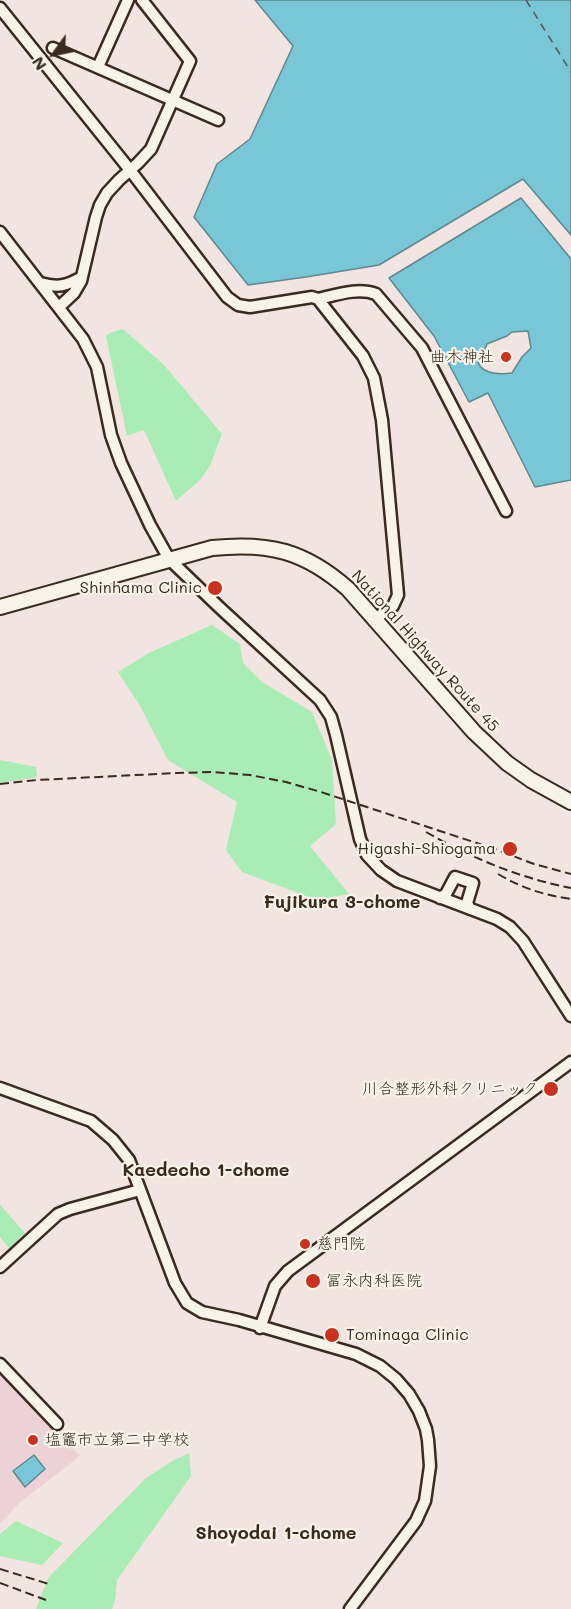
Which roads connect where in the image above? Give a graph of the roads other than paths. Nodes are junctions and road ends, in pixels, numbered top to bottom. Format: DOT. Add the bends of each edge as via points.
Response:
graph roads {
  1 [pos="128,0"];
  2 [pos="142,0"];
  3 [pos="0,8"];
  4 [pos="53,48"];
  5 [pos="98,67"];
  6 [pos="173,100"];
  7 [pos="218,120"];
  8 [pos="130,170"];
  9 [pos="0,232"];
  10 [pos="82,277"];
  11 [pos="40,283"];
  12 [pos="318,299"];
  13 [pos="59,307"];
  14 [pos="506,511"];
  15 [pos="170,559"];
  16 [pos="0,607"];
  17 [pos="375,619"];
  18 [pos="571,802"];
  19 [pos="440,898"];
  20 [pos="470,909"];
  21 [pos="571,1016"];
  22 [pos="571,1062"];
  23 [pos="0,1088"];
  24 [pos="140,1190"];
  25 [pos="0,1267"];
  26 [pos="260,1328"];
  27 [pos="0,1364"];
  28 [pos="57,1424"];
  29 [pos="350,1609"];
  1 -- 5 [label="street"];
  2 -- 6 [label="street" via="190,61"];
  3 -- 8 [label="street"];
  4 -- 5 [label="street"];
  5 -- 6 [label="street"];
  6 -- 7 [label="street"];
  6 -- 8 [label="street" via="151,149"];
  8 -- 10 [label="street" via="100,205"];
  8 -- 12 [label="street" via="232,301 250,307"];
  9 -- 11 [label="street"];
  10 -- 11 [label="street" via="62,286"];
  10 -- 13 [label="street" via="74,293"];
  11 -- 13 [label="street"];
  12 -- 14 [label="street" via="356,291 376,294 422,348"];
  12 -- 17 [label="street" via="363,356 374,378 382,420 398,595 393,606"];
  13 -- 15 [label="street" via="91,353 121,463"];
  15 -- 16 [label="highway, National Highway Route 45"];
  15 -- 17 [label="highway, National Highway Route 45" via="238,545 279,550 333,576"];
  15 -- 19 [label="street" via="320,700 331,717 367,855 397,881"];
  17 -- 18 [label="highway, National Highway Route 45" via="471,729 507,763"];
  19 -- 20 [label="street"];
  19 -- 20 [label="street" via="455,877 473,883 467,903"];
  20 -- 21 [label="street" via="497,919 515,932"];
  22 -- 26 [label="street" via="288,1271 275,1286"];
  23 -- 24 [label="street" via="91,1121 129,1160"];
  24 -- 25 [label="street" via="58,1214"];
  24 -- 26 [label="street" via="175,1283 187,1303 202,1312"];
  26 -- 29 [label="street" via="346,1350 380,1366 409,1394 426,1429 430,1466 425,1501 416,1521"];
  27 -- 28 [label="street"];
}
